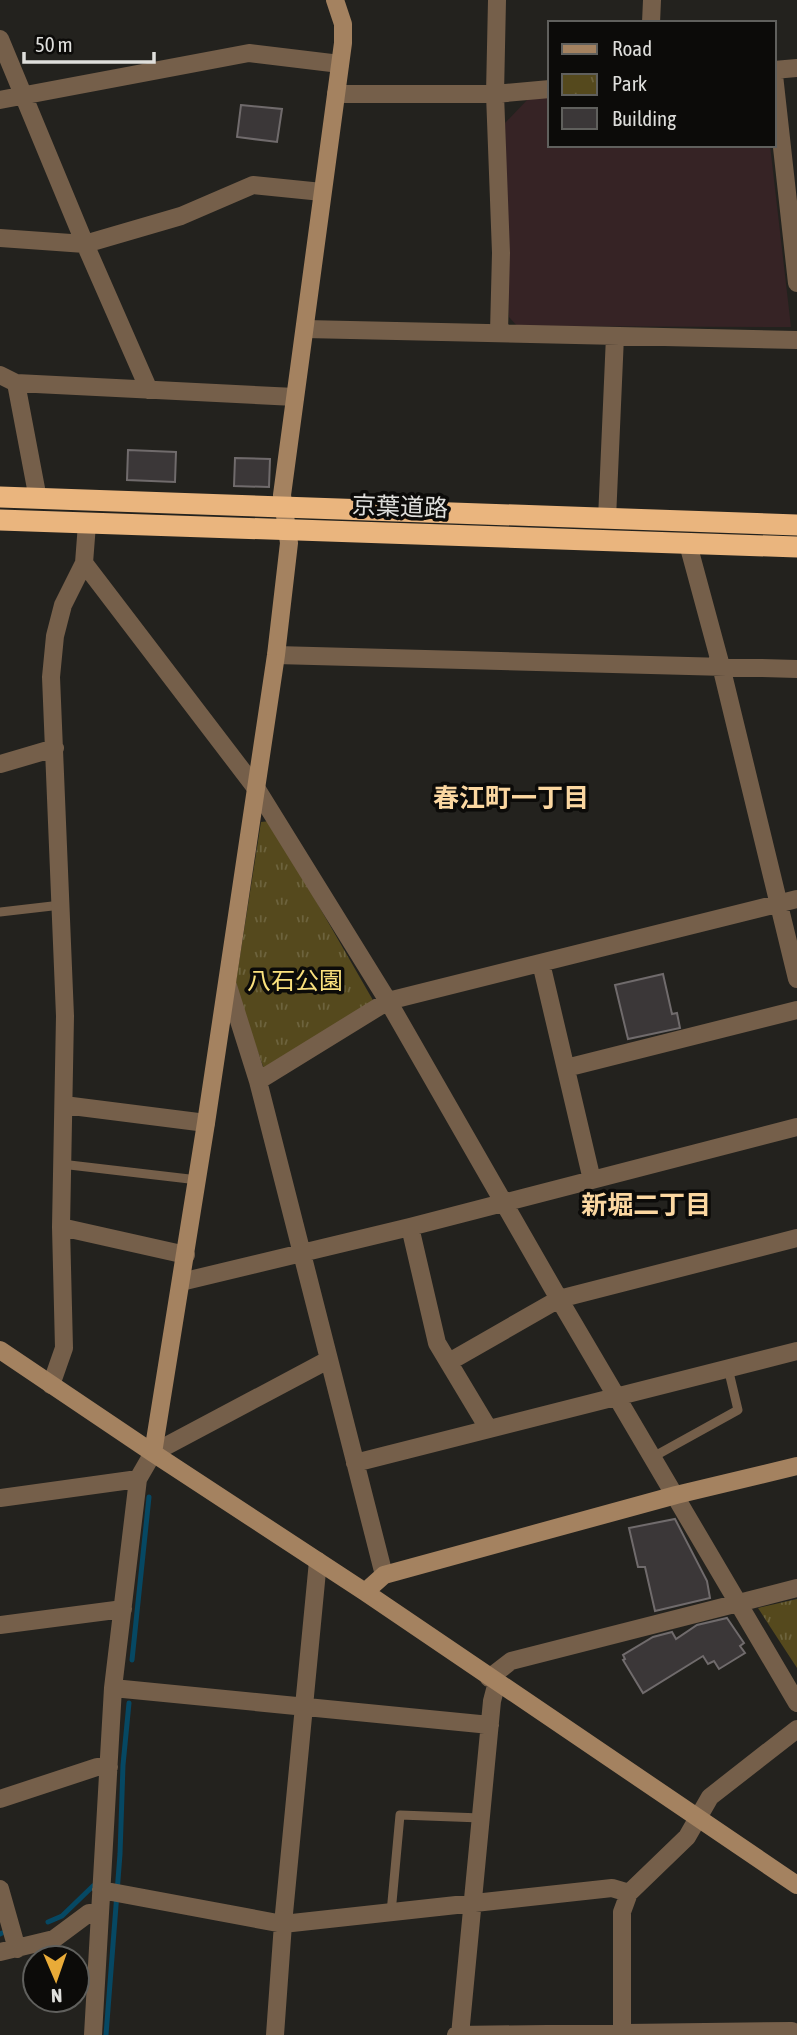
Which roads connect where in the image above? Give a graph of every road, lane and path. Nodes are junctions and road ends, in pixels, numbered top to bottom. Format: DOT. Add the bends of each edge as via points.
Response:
graph roads {
  1 [pos="335,0"];
  2 [pos="497,0"];
  3 [pos="652,0"];
  4 [pos="651,21"];
  5 [pos="0,39"];
  6 [pos="340,64"];
  7 [pos="797,68"];
  8 [pos="776,73"];
  9 [pos="548,89"];
  10 [pos="776,91"];
  11 [pos="336,94"];
  12 [pos="495,94"];
  13 [pos="24,97"];
  14 [pos="0,100"];
  15 [pos="322,192"];
  16 [pos="0,237"];
  17 [pos="85,244"];
  18 [pos="797,283"];
  19 [pos="305,329"];
  20 [pos="499,332"];
  21 [pos="615,336"];
  22 [pos="797,341"];
  23 [pos="8,379"];
  24 [pos="149,390"];
  25 [pos="295,397"];
  26 [pos="0,497"];
  27 [pos="38,499"];
  28 [pos="285,518"];
  29 [pos="607,519"];
  30 [pos="0,520"];
  31 [pos="87,524"];
  32 [pos="797,525"];
  33 [pos="688,544"];
  34 [pos="797,547"];
  35 [pos="84,563"];
  36 [pos="276,655"];
  37 [pos="721,666"];
  38 [pos="797,669"];
  39 [pos="55,748"];
  40 [pos="0,764"];
  41 [pos="258,791"];
  42 [pos="797,899"];
  43 [pos="778,904"];
  44 [pos="61,905"];
  45 [pos="0,912"];
  46 [pos="541,963"];
  47 [pos="797,979"];
  48 [pos="228,986"];
  49 [pos="388,1001"];
  50 [pos="797,1010"];
  51 [pos="566,1068"];
  52 [pos="258,1081"];
  53 [pos="64,1105"];
  54 [pos="206,1123"];
  55 [pos="797,1126"];
  56 [pos="61,1164"];
  57 [pos="198,1180"];
  58 [pos="592,1180"];
  59 [pos="503,1203"];
  60 [pos="61,1227"];
  61 [pos="410,1227"];
  62 [pos="797,1238"];
  63 [pos="300,1252"];
  64 [pos="186,1255"];
  65 [pos="181,1282"];
  66 [pos="559,1299"];
  67 [pos="0,1350"];
  68 [pos="797,1351"];
  69 [pos="328,1360"];
  70 [pos="449,1362"];
  71 [pos="728,1368"];
  72 [pos="51,1385"];
  73 [pos="618,1396"];
  74 [pos="488,1428"];
  75 [pos="153,1453"];
  76 [pos="653,1458"];
  77 [pos="355,1463"];
  78 [pos="797,1466"];
  79 [pos="138,1479"];
  80 [pos="676,1495"];
  81 [pos="0,1498"];
  82 [pos="318,1561"];
  83 [pos="384,1575"];
  84 [pos="797,1588"];
  85 [pos="365,1592"];
  86 [pos="738,1603"];
  87 [pos="123,1609"];
  88 [pos="0,1625"];
  89 [pos="493,1680"];
  90 [pos="113,1688"];
  91 [pos="797,1703"];
  92 [pos="305,1707"];
  93 [pos="490,1725"];
  94 [pos="797,1729"];
  95 [pos="109,1767"];
  96 [pos="0,1799"];
  97 [pos="698,1817"];
  98 [pos="481,1818"];
  99 [pos="797,1885"];
  100 [pos="0,1889"];
  101 [pos="101,1890"];
  102 [pos="629,1893"];
  103 [pos="474,1904"];
  104 [pos="100,1913"];
  105 [pos="391,1913"];
  106 [pos="283,1924"];
  107 [pos="8,1950"];
  108 [pos="793,2030"];
  109 [pos="622,2034"];
  110 [pos="93,2035"];
  111 [pos="275,2035"];
  112 [pos="459,2035"];
  1 -- 6 [label="street" via="343,24"];
  2 -- 12 [label="street"];
  3 -- 4 [label="street"];
  5 -- 13 [label="street"];
  6 -- 11 [label="street"];
  6 -- 13 [label="street" via="249,53"];
  7 -- 8 [label="street"];
  9 -- 12 [label="street"];
  10 -- 18 [label="street"];
  11 -- 12 [label="street"];
  11 -- 15 [label="street"];
  12 -- 20 [label="street"];
  13 -- 14 [label="street"];
  13 -- 17 [label="street"];
  15 -- 17 [label="street" via="253,185 181,216"];
  15 -- 19 [label="street"];
  16 -- 17 [label="street"];
  17 -- 24 [label="street"];
  19 -- 20 [label="street"];
  19 -- 25 [label="street"];
  20 -- 21 [label="street"];
  21 -- 22 [label="street"];
  21 -- 29 [label="street"];
  23 -- 24 [label="street"];
  23 -- 27 [label="street"];
  24 -- 25 [label="street"];
  25 -- 28 [label="street" via="282,495"];
  26 -- 27 [label="highway, 京葉道路"];
  27 -- 28 [label="highway, 京葉道路"];
  28 -- 29 [label="highway, 京葉道路"];
  28 -- 31 [label="highway, 京葉道路"];
  28 -- 33 [label="highway, 京葉道路"];
  28 -- 36 [label="street" via="289,543"];
  29 -- 32 [label="highway, 京葉道路"];
  30 -- 31 [label="highway, 京葉道路"];
  31 -- 35 [label="street"];
  33 -- 34 [label="highway, 京葉道路"];
  33 -- 37 [label="street"];
  35 -- 39 [label="street" via="63,605 55,636 51,677"];
  35 -- 41 [label="street"];
  36 -- 37 [label="street"];
  36 -- 41 [label="street"];
  37 -- 38 [label="street"];
  37 -- 43 [label="street"];
  39 -- 40 [label="street"];
  39 -- 44 [label="street"];
  41 -- 48 [label="street"];
  41 -- 49 [label="street"];
  42 -- 43 [label="street"];
  43 -- 46 [label="street"];
  43 -- 47 [label="street"];
  44 -- 45 [label="lane"];
  44 -- 53 [label="street"];
  46 -- 49 [label="street"];
  46 -- 51 [label="street"];
  48 -- 52 [label="street"];
  48 -- 54 [label="street"];
  49 -- 52 [label="street"];
  49 -- 59 [label="street"];
  50 -- 51 [label="street"];
  51 -- 58 [label="street"];
  52 -- 63 [label="street"];
  53 -- 54 [label="street"];
  53 -- 56 [label="street"];
  54 -- 57 [label="street"];
  55 -- 58 [label="street"];
  56 -- 57 [label="lane"];
  56 -- 60 [label="street"];
  57 -- 64 [label="street"];
  58 -- 59 [label="street"];
  59 -- 61 [label="street"];
  59 -- 66 [label="street"];
  60 -- 64 [label="street"];
  60 -- 72 [label="street" via="64,1348"];
  61 -- 63 [label="street"];
  61 -- 70 [label="street" via="437,1343"];
  62 -- 66 [label="street"];
  63 -- 65 [label="street"];
  63 -- 69 [label="street"];
  64 -- 65 [label="street"];
  65 -- 75 [label="street"];
  66 -- 70 [label="street"];
  66 -- 73 [label="street"];
  67 -- 72 [label="street"];
  68 -- 71 [label="street"];
  69 -- 75 [label="street"];
  69 -- 77 [label="street"];
  70 -- 74 [label="street"];
  71 -- 73 [label="street"];
  71 -- 76 [label="lane" via="738,1410"];
  72 -- 75 [label="street"];
  73 -- 74 [label="street"];
  73 -- 76 [label="street"];
  74 -- 77 [label="street"];
  75 -- 79 [label="street"];
  75 -- 82 [label="street"];
  76 -- 80 [label="street"];
  77 -- 83 [label="street"];
  78 -- 80 [label="street"];
  79 -- 81 [label="street"];
  79 -- 87 [label="street"];
  80 -- 83 [label="street"];
  80 -- 86 [label="street"];
  82 -- 85 [label="street"];
  82 -- 92 [label="street"];
  83 -- 85 [label="street"];
  84 -- 86 [label="street"];
  85 -- 89 [label="street"];
  86 -- 89 [label="street" via="511,1661"];
  86 -- 91 [label="street"];
  87 -- 88 [label="street"];
  87 -- 90 [label="street"];
  89 -- 93 [label="street"];
  89 -- 97 [label="street"];
  90 -- 92 [label="street"];
  90 -- 95 [label="street"];
  92 -- 93 [label="street"];
  92 -- 106 [label="street"];
  93 -- 98 [label="street"];
  94 -- 97 [label="street" via="710,1797"];
  95 -- 96 [label="street"];
  95 -- 101 [label="street"];
  97 -- 99 [label="street"];
  97 -- 102 [label="street" via="687,1837"];
  98 -- 103 [label="street"];
  98 -- 105 [label="lane" via="400,1815"];
  100 -- 107 [label="street"];
  101 -- 104 [label="street"];
  101 -- 106 [label="street"];
  102 -- 103 [label="street" via="612,1888"];
  102 -- 109 [label="street" via="622,1912"];
  103 -- 105 [label="street"];
  103 -- 112 [label="street"];
  104 -- 107 [label="street" via="89,1913 54,1939"];
  104 -- 110 [label="street"];
  105 -- 106 [label="street"];
  106 -- 111 [label="street"];
  108 -- 109 [label="street"];
  109 -- 112 [label="street"];
}
